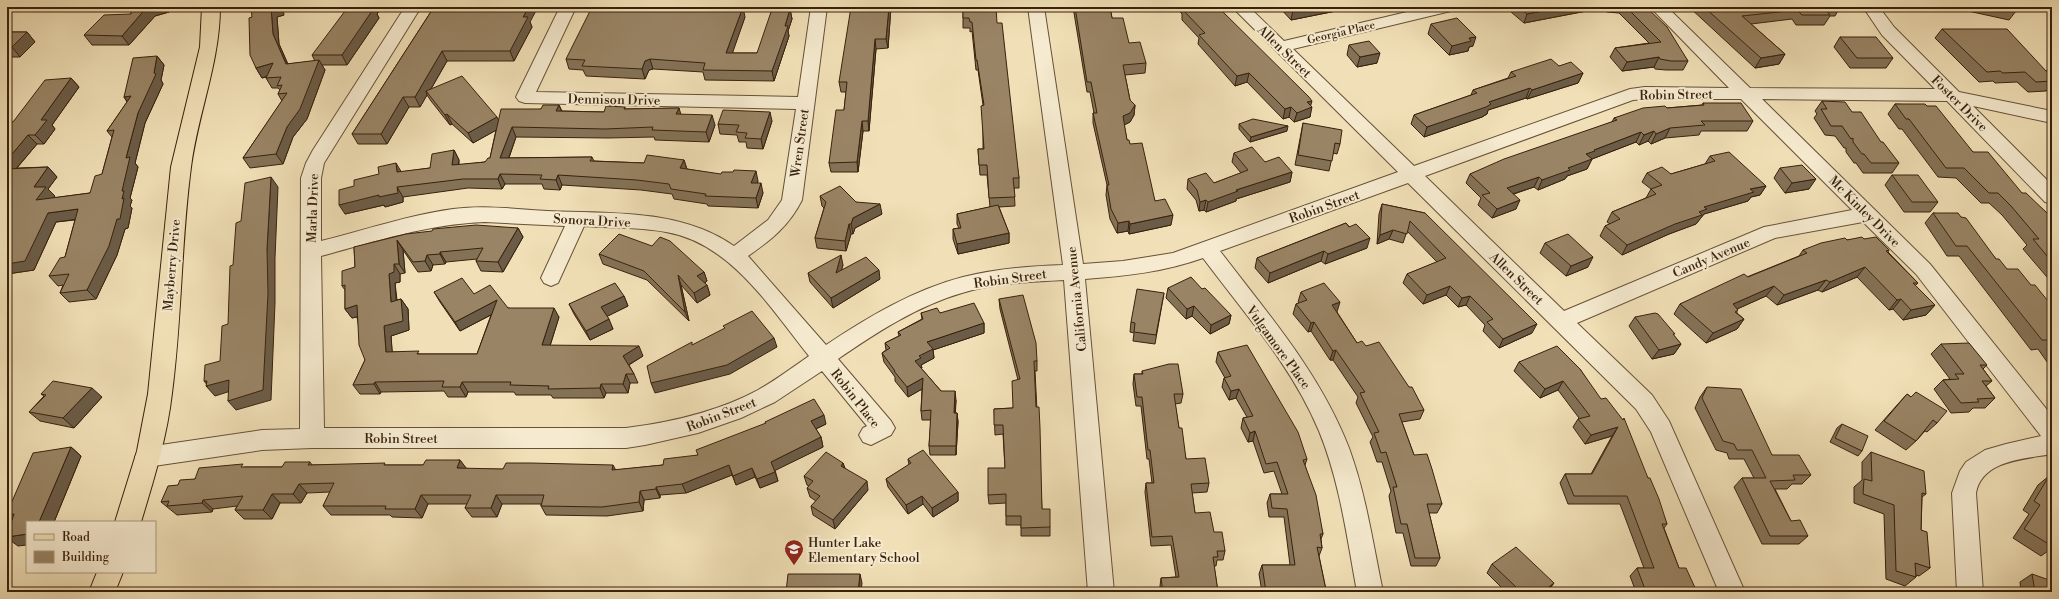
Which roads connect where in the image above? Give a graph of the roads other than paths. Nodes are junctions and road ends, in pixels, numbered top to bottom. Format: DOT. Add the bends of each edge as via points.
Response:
graph roads {
  1 [pos="211,7"];
  2 [pos="413,7"];
  3 [pos="568,7"];
  4 [pos="818,7"];
  5 [pos="1036,7"];
  6 [pos="1240,7"];
  7 [pos="1449,7"];
  8 [pos="1658,7"];
  9 [pos="1871,7"];
  10 [pos="1280,47"];
  11 [pos="1745,93"];
  12 [pos="1954,98"];
  13 [pos="804,104"];
  14 [pos="2052,117"];
  15 [pos="1411,174"];
  16 [pos="2052,197"];
  17 [pos="1868,214"];
  18 [pos="578,219"];
  19 [pos="1207,249"];
  20 [pos="310,251"];
  21 [pos="735,255"];
  22 [pos="1074,271"];
  23 [pos="551,278"];
  24 [pos="1561,321"];
  25 [pos="824,358"];
  26 [pos="2052,433"];
  27 [pos="871,435"];
  28 [pos="312,438"];
  29 [pos="2052,444"];
  30 [pos="147,457"];
  31 [pos="128,521"];
  32 [pos="110,573"];
  33 [pos="102,592"];
  34 [pos="1101,592"];
  35 [pos="1370,592"];
  36 [pos="1732,592"];
  37 [pos="1970,592"];
  1 -- 30 [label="main road, Mayberry Drive" via="210,36 180,168 159,395"];
  2 -- 20 [label="street, Marla Drive" via="315,163 311,178"];
  3 -- 13 [label="street, Dennison Drive" via="525,97"];
  4 -- 13 [label="street, Wren Street"];
  5 -- 22 [label="street, California Avenue"];
  6 -- 10 [label="street, Allen Street"];
  7 -- 10 [label="street, Georgia Place"];
  8 -- 11 [label="street, Mc Kinley Drive"];
  9 -- 12 [label="street, Foster Drive" via="1888,31"];
  10 -- 15 [label="street, Allen Street"];
  11 -- 12 [label="street, Robin Street" via="1924,94"];
  11 -- 15 [label="street, Robin Street" via="1630,95"];
  11 -- 17 [label="street, Mc Kinley Drive"];
  12 -- 14 [label="street, Robin Street"];
  12 -- 16 [label="street, Foster Drive"];
  13 -- 21 [label="street, Wren Street" via="792,200 787,211 767,232"];
  15 -- 19 [label="street, Robin Street"];
  15 -- 24 [label="street, Allen Street"];
  17 -- 24 [label="street, Candy Avenue" via="1771,232"];
  17 -- 26 [label="street, Mc Kinley Drive" via="1923,269"];
  18 -- 20 [label="street, Sonora Drive" via="455,216 425,221"];
  18 -- 21 [label="street, Sonora Drive" via="667,225 713,241"];
  18 -- 23 [label="street"];
  19 -- 22 [label="street, Robin Street" via="1175,260 1144,266"];
  19 -- 35 [label="street, Vulgamore Place" via="1292,362 1313,395 1330,430 1344,467"];
  20 -- 28 [label="street, Marla Drive"];
  21 -- 25 [label="street, Sonora Drive"];
  22 -- 25 [label="street, Robin Street" via="1007,276 974,282 942,292 912,303 881,320"];
  22 -- 34 [label="street, California Avenue"];
  24 -- 36 [label="street, Allen Street" via="1644,402 1655,418"];
  25 -- 27 [label="street, Robin Place" via="883,428"];
  25 -- 28 [label="street, Robin Street" via="768,395 736,411 700,424 663,433 626,438"];
  28 -- 30 [label="street, Robin Street" via="262,440"];
  29 -- 37 [label="street" via="1992,457 1978,465 1968,478 1964,493"];
  30 -- 31 [label="main road, Mayberry Drive"];
  32 -- 33 [label="main road"];
}
